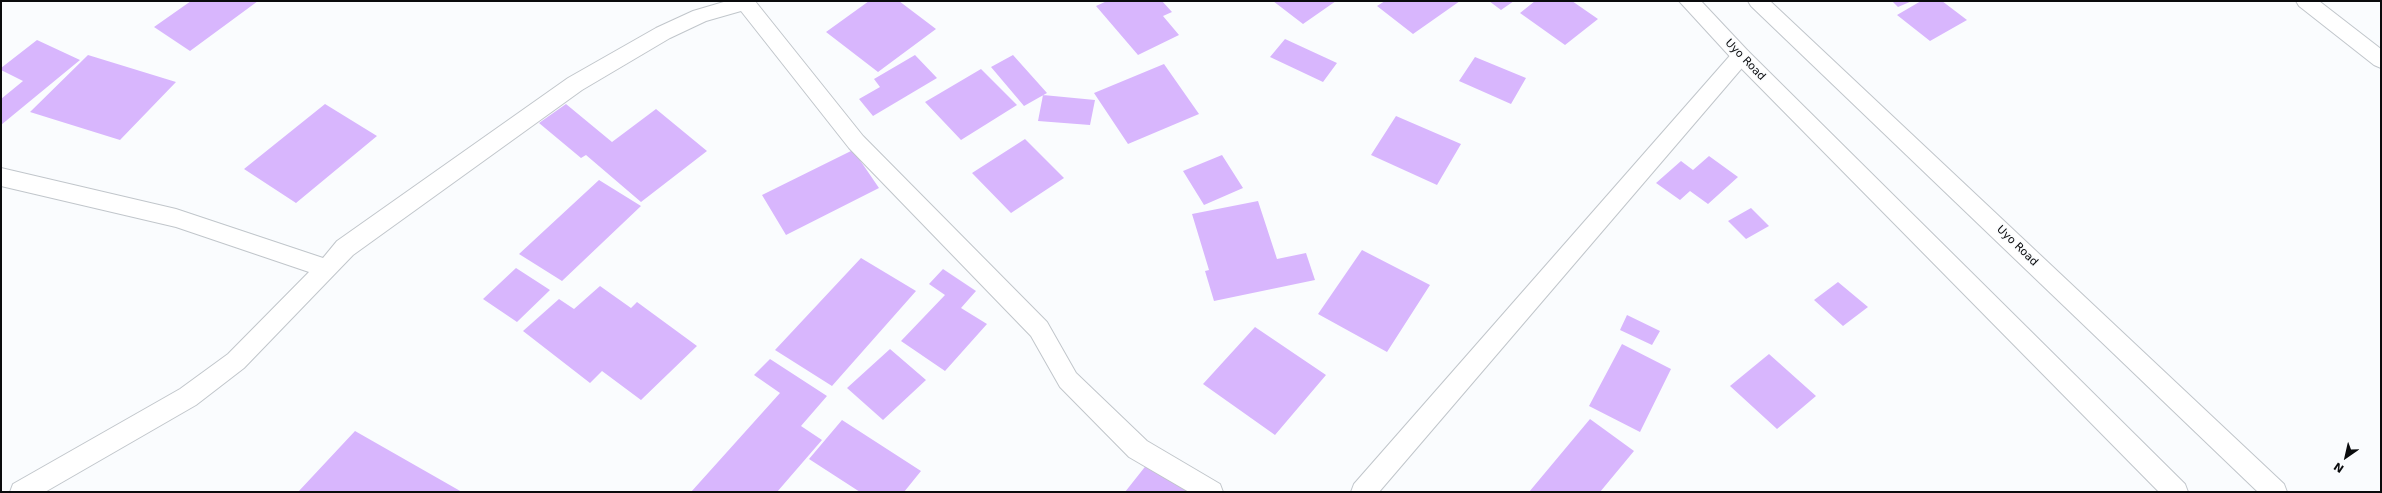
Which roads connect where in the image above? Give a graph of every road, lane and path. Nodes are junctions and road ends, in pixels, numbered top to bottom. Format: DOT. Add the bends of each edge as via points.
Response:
graph roads {
  1 [pos="1689,1"];
  2 [pos="1758,1"];
  3 [pos="2306,1"];
  4 [pos="744,2"];
  5 [pos="1741,56"];
  6 [pos="2381,60"];
  7 [pos="1,177"];
  8 [pos="327,269"];
  9 [pos="22,492"];
  10 [pos="1211,492"];
  11 [pos="1364,492"];
  12 [pos="2176,492"];
  13 [pos="2275,492"];
  1 -- 5 [label="main road, Uyo Road"];
  2 -- 13 [label="main road, Uyo Road"];
  3 -- 6 [label="main road"];
  4 -- 8 [label="main road" via="700,16 663,33 575,84 344,248"];
  4 -- 10 [label="main road" via="856,142 1039,329 1068,380 1138,449"];
  5 -- 11 [label="main road"];
  5 -- 12 [label="main road, Uyo Road"];
  7 -- 8 [label="main road" via="176,218"];
  8 -- 9 [label="main road" via="236,361 188,397"];
}
